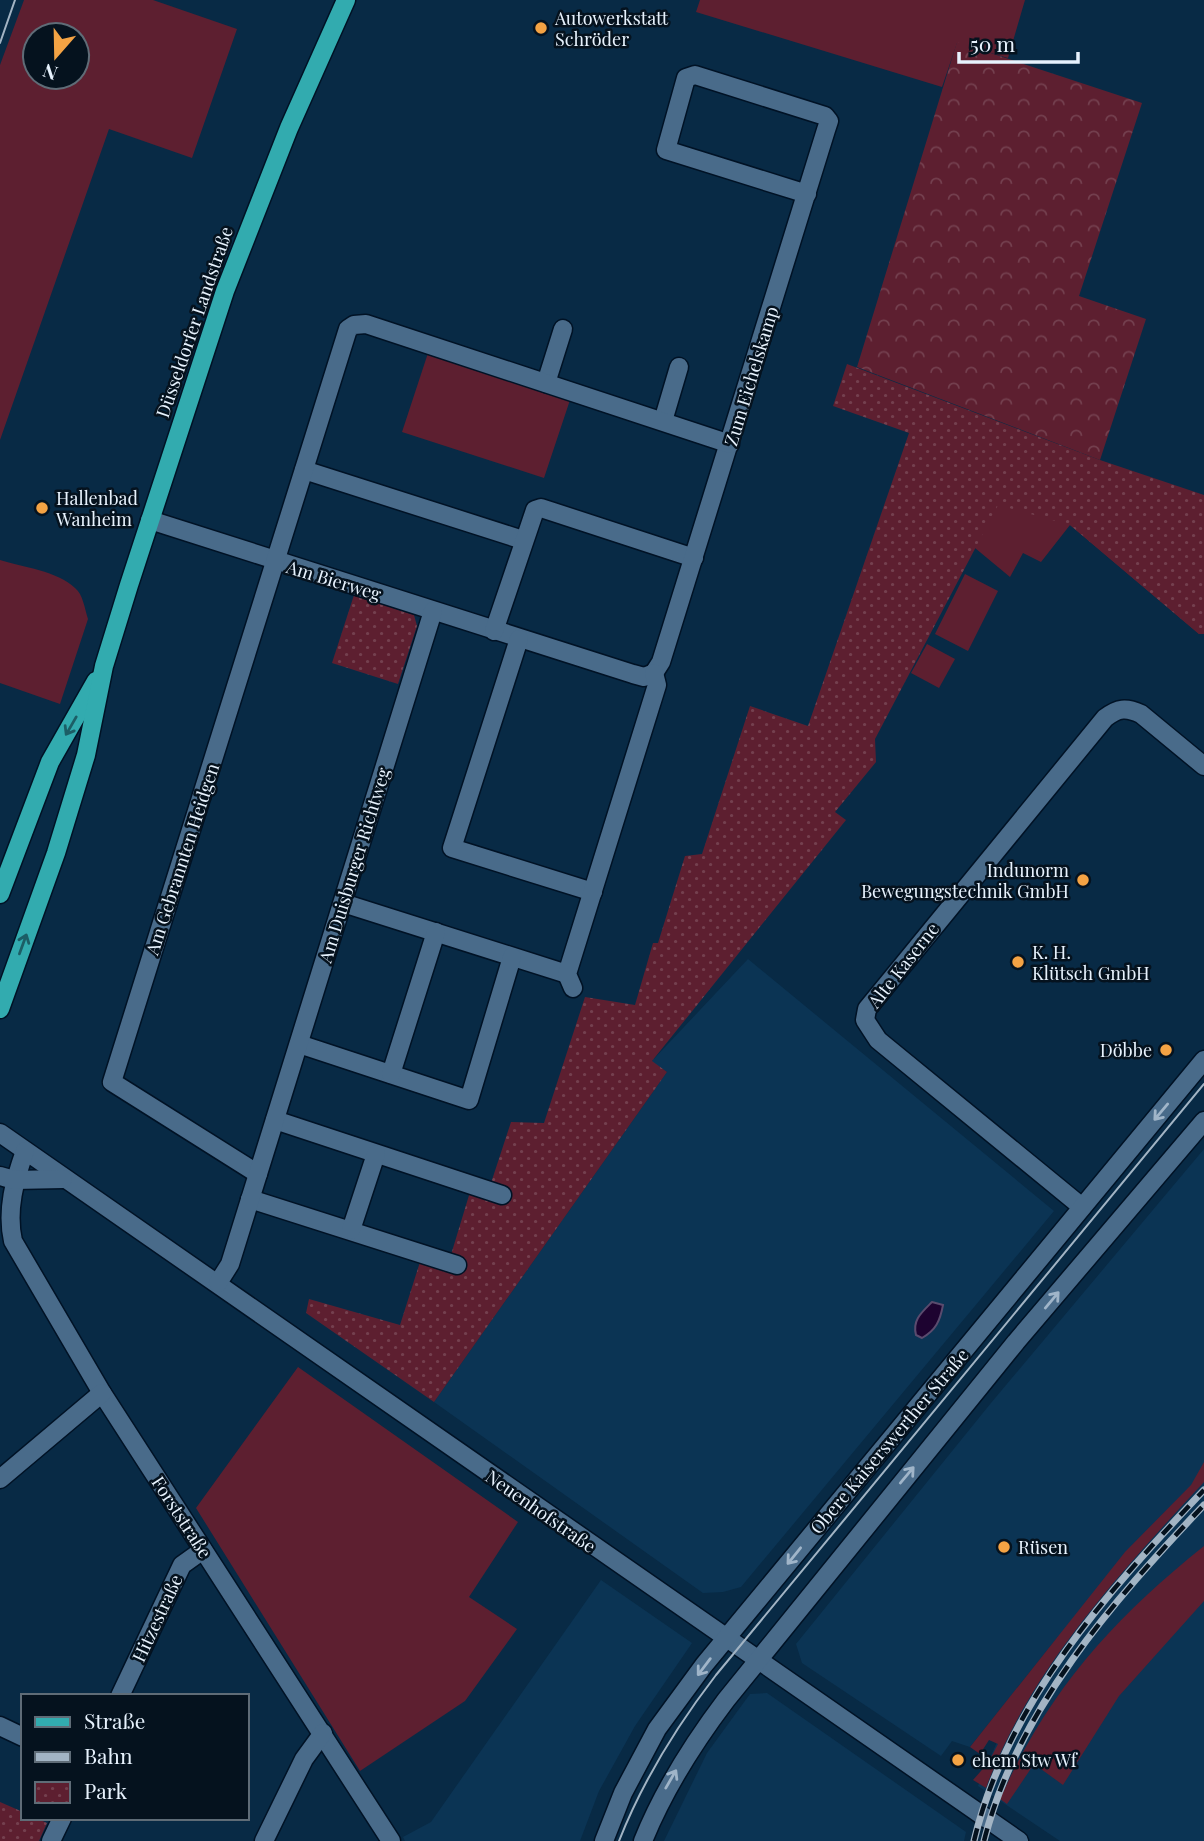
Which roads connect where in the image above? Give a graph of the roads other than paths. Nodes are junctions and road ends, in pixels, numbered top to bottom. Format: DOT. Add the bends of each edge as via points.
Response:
graph roads {
  1 [pos="346,0"];
  2 [pos="807,194"];
  3 [pos="563,329"];
  4 [pos="679,367"];
  5 [pos="546,383"];
  6 [pos="663,421"];
  7 [pos="730,443"];
  8 [pos="304,470"];
  9 [pos="150,520"];
  10 [pos="523,540"];
  11 [pos="694,558"];
  12 [pos="276,561"];
  13 [pos="433,611"];
  14 [pos="494,631"];
  15 [pos="519,639"];
  16 [pos="104,666"];
  17 [pos="654,674"];
  18 [pos="1204,766"];
  19 [pos="593,892"];
  20 [pos="0,894"];
  21 [pos="343,903"];
  22 [pos="436,932"];
  23 [pos="512,957"];
  24 [pos="0,1009"];
  25 [pos="299,1044"];
  26 [pos="1204,1060"];
  27 [pos="391,1074"];
  28 [pos="275,1120"];
  29 [pos="1204,1121"];
  30 [pos="0,1133"];
  31 [pos="25,1151"];
  32 [pos="376,1154"];
  33 [pos="258,1174"];
  34 [pos="7,1178"];
  35 [pos="64,1179"];
  36 [pos="502,1195"];
  37 [pos="250,1199"];
  38 [pos="1082,1208"];
  39 [pos="351,1230"];
  40 [pos="457,1265"];
  41 [pos="218,1283"];
  42 [pos="102,1393"];
  43 [pos="0,1479"];
  44 [pos="204,1550"];
  45 [pos="727,1637"];
  46 [pos="758,1661"];
  47 [pos="121,1694"];
  48 [pos="0,1726"];
  49 [pos="323,1733"];
  50 [pos="21,1736"];
  51 [pos="61,1820"];
  52 [pos="51,1841"];
  53 [pos="264,1841"];
  54 [pos="391,1841"];
  55 [pos="604,1841"];
  56 [pos="643,1841"];
  57 [pos="1019,1841"];
  1 -- 9 [label="main road, Düsseldorfer Landstraße" via="225,290"];
  2 -- 2 [label="street, Zum Eichelskamp" via="666,150 686,78 695,75 827,117"];
  2 -- 7 [label="street, Zum Eichelskamp"];
  3 -- 5 [label="street"];
  4 -- 6 [label="street"];
  5 -- 6 [label="street, Am Gebrannten Heidgen"];
  5 -- 8 [label="street, Am Gebrannten Heidgen" via="366,324 354,325 346,333"];
  6 -- 7 [label="street, Am Gebrannten Heidgen"];
  7 -- 11 [label="street, Zum Eichelskamp"];
  8 -- 10 [label="street"];
  8 -- 12 [label="street, Am Gebrannten Heidgen"];
  9 -- 12 [label="street, Am Bierweg"];
  9 -- 16 [label="main road, Düsseldorfer Landstraße"];
  10 -- 11 [label="street" via="531,517 541,508"];
  10 -- 14 [label="street"];
  11 -- 17 [label="street, Zum Eichelskamp"];
  12 -- 13 [label="street, Am Bierweg"];
  12 -- 33 [label="street, Am Gebrannten Heidgen" via="112,1082"];
  13 -- 14 [label="street, Am Bierweg"];
  13 -- 21 [label="street, Am Duisburger Richtweg"];
  14 -- 15 [label="street, Am Bierweg"];
  15 -- 17 [label="street, Am Bierweg" via="644,677"];
  15 -- 19 [label="street" via="452,848"];
  16 -- 20 [label="main road, Düsseldorfer Landstraße, one-way" via="50,762"];
  24 -- 16 [label="main road, Düsseldorfer Landstraße, one-way" via="86,755"];
  17 -- 19 [label="street, Zum Eichelskamp" via="657,685"];
  18 -- 38 [label="street, Alte Kaserne" via="1141,714 1116,710 867,1009 865,1020 878,1040"];
  19 -- 23 [label="street, Zum Eichelskamp" via="570,981"];
  21 -- 22 [label="street, Zum Eichelskamp"];
  21 -- 25 [label="street, Am Duisburger Richtweg"];
  22 -- 23 [label="street, Zum Eichelskamp"];
  22 -- 27 [label="street"];
  23 -- 27 [label="street" via="470,1100"];
  25 -- 27 [label="street"];
  25 -- 28 [label="street, Am Duisburger Richtweg"];
  26 -- 38 [label="street, Obere Kaiserswerther Straße, one-way"];
  28 -- 32 [label="street"];
  28 -- 33 [label="street, Am Duisburger Richtweg"];
  46 -- 29 [label="street, Obere Kaiserswerther Straße, one-way" via="999,1363"];
  30 -- 31 [label="street, Neuenhofstraße"];
  31 -- 34 [label="street"];
  31 -- 35 [label="street, Neuenhofstraße"];
  32 -- 36 [label="street"];
  32 -- 39 [label="street"];
  33 -- 37 [label="street, Am Duisburger Richtweg"];
  34 -- 35 [label="street"];
  34 -- 42 [label="street, Forststraße" via="13,1241"];
  35 -- 41 [label="street, Neuenhofstraße"];
  37 -- 39 [label="street"];
  37 -- 41 [label="street, Am Duisburger Richtweg" via="230,1264"];
  38 -- 45 [label="street, Obere Kaiserswerther Straße, one-way"];
  39 -- 40 [label="street"];
  41 -- 45 [label="street, Neuenhofstraße"];
  42 -- 43 [label="street"];
  42 -- 44 [label="street, Forststraße"];
  44 -- 47 [label="street, Hitzestraße" via="182,1564"];
  44 -- 49 [label="street, Forststraße"];
  45 -- 46 [label="street, Neuenhofstraße"];
  45 -- 55 [label="street, Obere Kaiserswerther Straße, one-way" via="657,1728"];
  56 -- 46 [label="street, Obere Kaiserswerther Straße, one-way" via="687,1752"];
  46 -- 57 [label="street, Neuenhofstraße"];
  48 -- 50 [label="street"];
  49 -- 53 [label="street" via="304,1759"];
  49 -- 54 [label="street, Forststraße"];
  51 -- 52 [label="street"];
}
